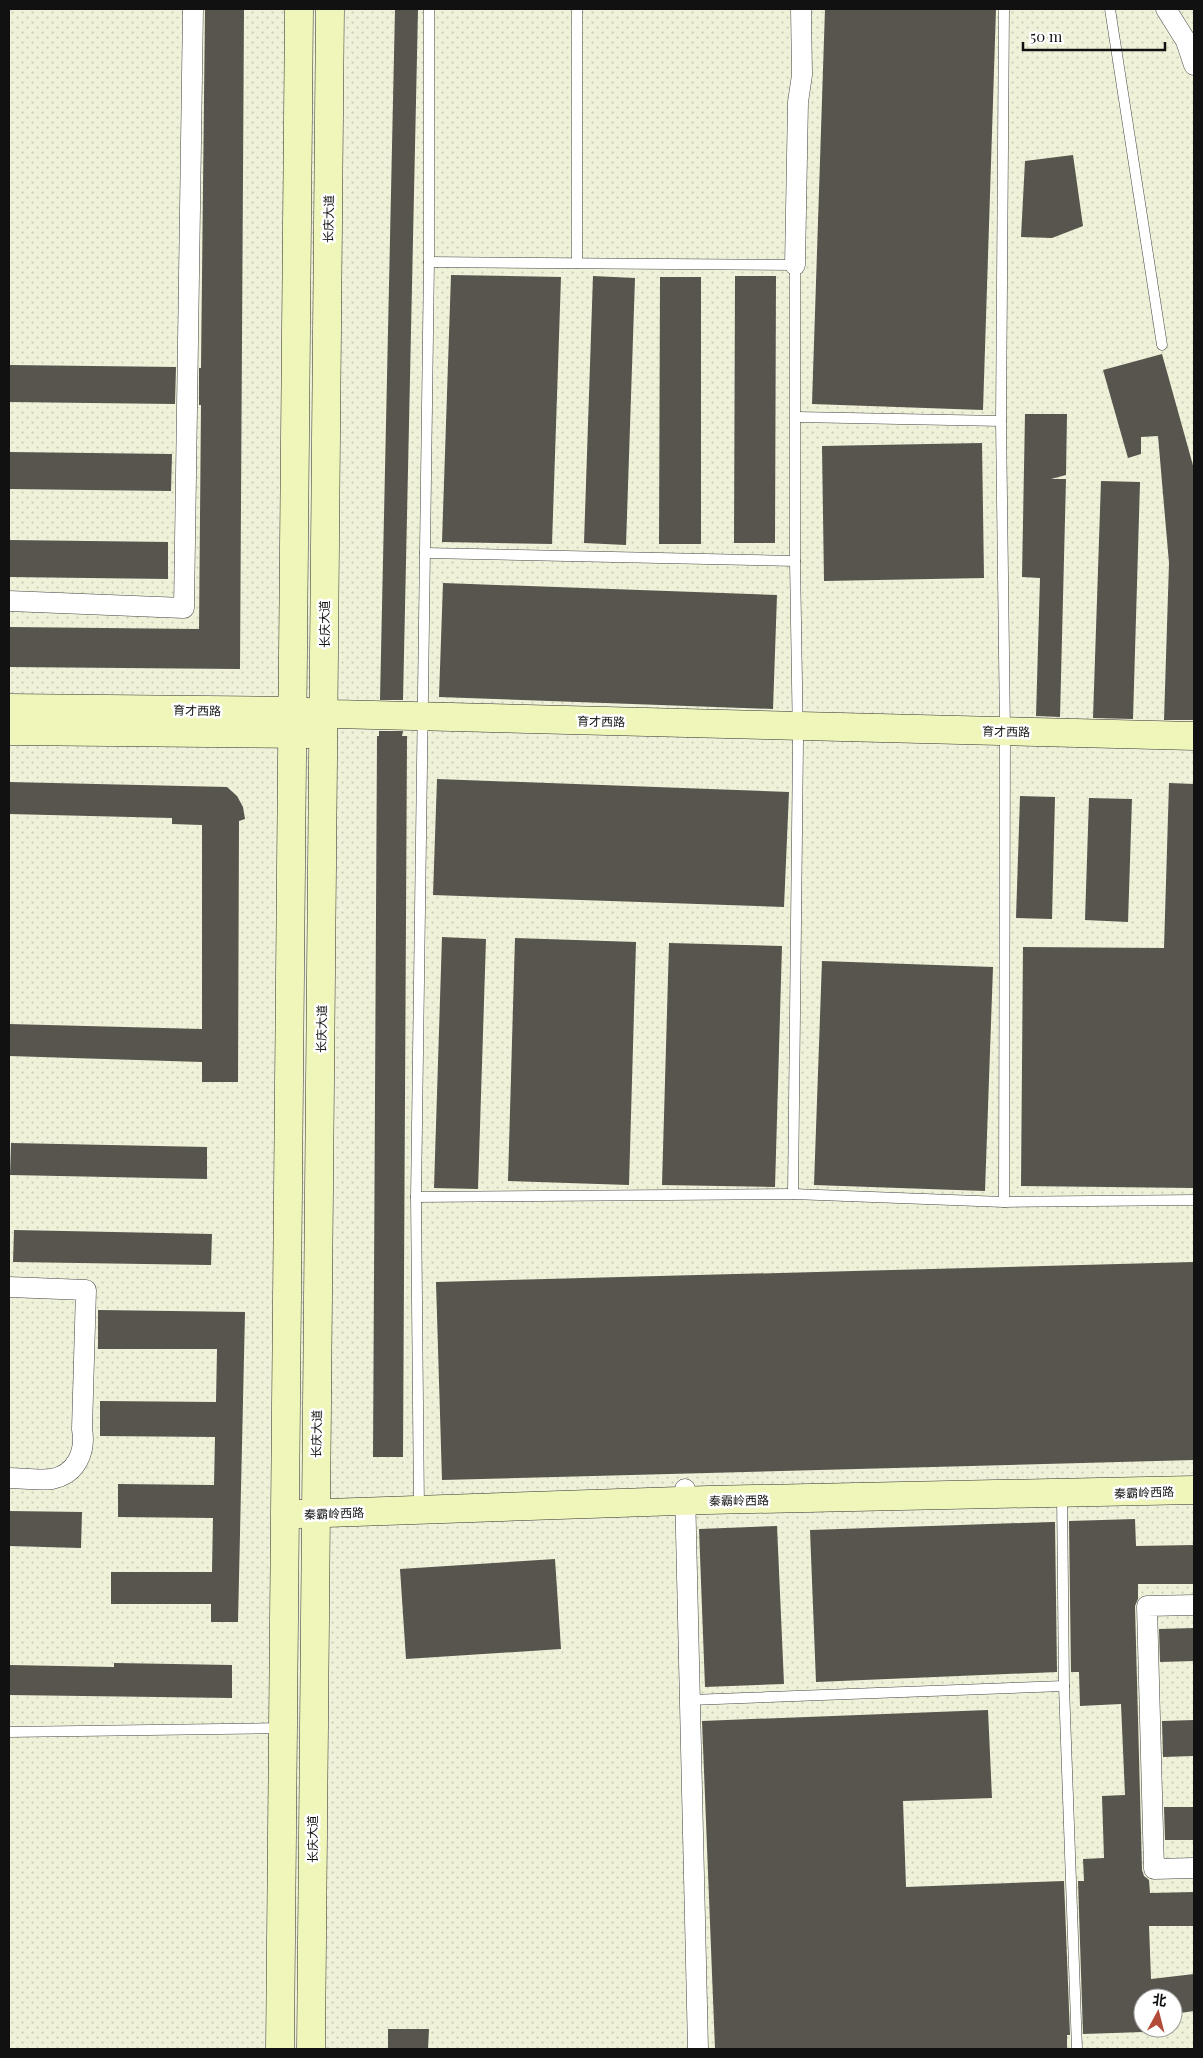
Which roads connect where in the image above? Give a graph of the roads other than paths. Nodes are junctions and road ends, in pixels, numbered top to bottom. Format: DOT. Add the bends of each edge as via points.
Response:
graph roads {
  1 [pos="193,9"];
  2 [pos="300,9"];
  3 [pos="330,9"];
  4 [pos="429,9"];
  5 [pos="577,9"];
  6 [pos="801,9"];
  7 [pos="1004,9"];
  8 [pos="1110,9"];
  9 [pos="1166,9"];
  10 [pos="1194,66"];
  11 [pos="429,262"];
  12 [pos="577,263"];
  13 [pos="795,265"];
  14 [pos="1162,345"];
  15 [pos="796,417"];
  16 [pos="1001,421"];
  17 [pos="425,553"];
  18 [pos="795,561"];
  19 [pos="9,601"];
  20 [pos="9,708"];
  21 [pos="292,723"];
  22 [pos="324,723"];
  23 [pos="422,725"];
  24 [pos="9,731"];
  25 [pos="798,734"];
  26 [pos="1194,736"];
  27 [pos="1005,739"];
  28 [pos="1194,752"];
  29 [pos="793,1194"];
  30 [pos="416,1197"];
  31 [pos="1194,1200"];
  32 [pos="1004,1202"];
  33 [pos="9,1287"];
  34 [pos="9,1478"];
  35 [pos="1194,1478"];
  36 [pos="1062,1488"];
  37 [pos="1194,1490"];
  38 [pos="685,1495"];
  39 [pos="419,1503"];
  40 [pos="315,1507"];
  41 [pos="284,1508"];
  42 [pos="1194,1605"];
  43 [pos="1064,1686"];
  44 [pos="690,1700"];
  45 [pos="283,1728"];
  46 [pos="9,1732"];
  47 [pos="1194,1868"];
  48 [pos="280,2049"];
  49 [pos="311,2049"];
  50 [pos="698,2049"];
  51 [pos="1077,2049"];
  1 -- 19 [label="street" via="184,608"];
  2 -- 21 [label="main road"];
  3 -- 22 [label="main road, 长庆大道"];
  4 -- 11 [label="lane"];
  5 -- 12 [label="lane"];
  6 -- 13 [label="street" via="802,75 798,102"];
  7 -- 16 [label="lane"];
  8 -- 14 [label="lane"];
  9 -- 10 [label="street" via="1186,41"];
  11 -- 12 [label="lane"];
  11 -- 17 [label="lane"];
  12 -- 13 [label="lane"];
  13 -- 15 [label="lane"];
  15 -- 16 [label="lane"];
  15 -- 18 [label="lane"];
  16 -- 27 [label="lane"];
  17 -- 18 [label="lane"];
  17 -- 23 [label="lane"];
  18 -- 25 [label="lane"];
  20 -- 21 [label="main road, 育才西路"];
  21 -- 22 [label="main road, 育才西路"];
  21 -- 24 [label="main road, 育才西路"];
  21 -- 41 [label="main road"];
  22 -- 23 [label="main road, 育才西路"];
  22 -- 40 [label="main road, 长庆大道"];
  23 -- 25 [label="main road, 育才西路"];
  23 -- 30 [label="lane"];
  25 -- 27 [label="main road, 育才西路"];
  25 -- 29 [label="lane"];
  26 -- 27 [label="main road, 育才西路"];
  27 -- 28 [label="main road, 育才西路"];
  27 -- 32 [label="lane"];
  29 -- 30 [label="lane"];
  29 -- 32 [label="lane"];
  30 -- 39 [label="lane"];
  31 -- 32 [label="lane"];
  33 -- 34 [label="street" via="86,1290 84,1442 81,1455 64,1475 51,1479"];
  35 -- 36 [label="main road, 秦霸岭西路"];
  36 -- 37 [label="main road, 秦霸岭西路"];
  36 -- 38 [label="main road, 秦霸岭西路"];
  36 -- 43 [label="lane"];
  38 -- 39 [label="main road, 秦霸岭西路"];
  38 -- 44 [label="street"];
  39 -- 40 [label="main road, 秦霸岭西路"];
  40 -- 41 [label="main road, 秦霸岭西路"];
  40 -- 49 [label="main road, 长庆大道"];
  41 -- 45 [label="main road"];
  42 -- 47 [label="street" via="1148,1606 1154,1870"];
  43 -- 44 [label="lane"];
  43 -- 51 [label="lane"];
  44 -- 50 [label="street"];
  45 -- 46 [label="lane"];
  45 -- 48 [label="main road"];
}
